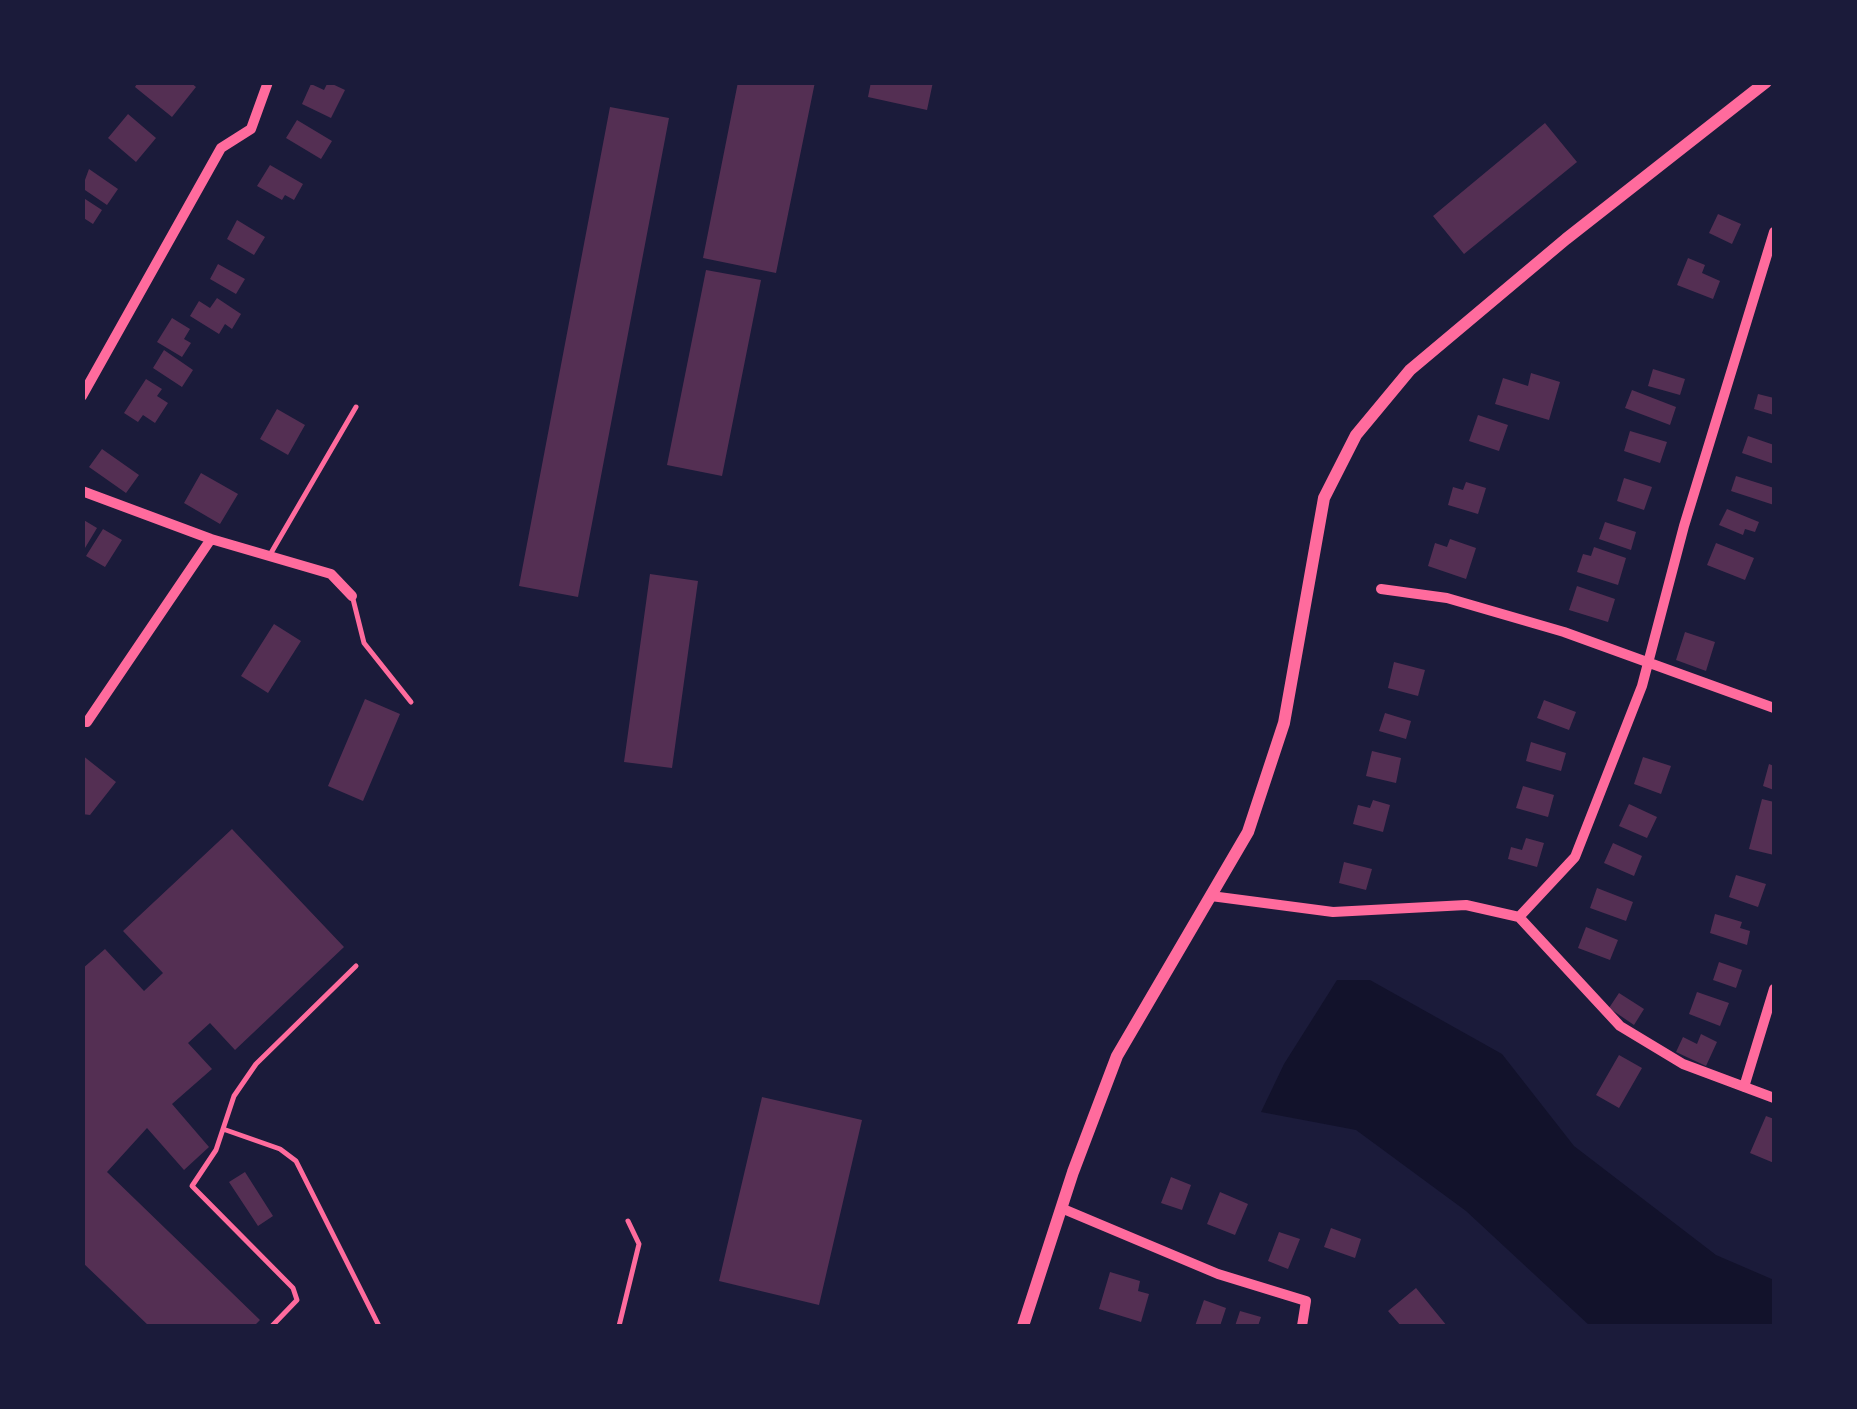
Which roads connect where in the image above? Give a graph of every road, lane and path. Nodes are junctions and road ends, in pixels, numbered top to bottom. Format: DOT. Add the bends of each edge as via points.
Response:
graph roads {
  1 [pos="268,82"];
  2 [pos="1766,82"];
  3 [pos="1774,232"];
  4 [pos="82,396"];
  5 [pos="356,407"];
  6 [pos="82,491"];
  7 [pos="211,539"];
  8 [pos="269,556"];
  9 [pos="1380,589"];
  10 [pos="352,596"];
  11 [pos="1647,665"];
  12 [pos="411,702"];
  13 [pos="1774,708"];
  14 [pos="87,722"];
  15 [pos="1211,896"];
  16 [pos="1519,917"];
  17 [pos="356,966"];
  18 [pos="1774,990"];
  19 [pos="1744,1087"];
  20 [pos="1774,1098"];
  21 [pos="223,1128"];
  22 [pos="1060,1208"];
  23 [pos="628,1222"];
  24 [pos="272,1326"];
  25 [pos="379,1326"];
  26 [pos="620,1326"];
  27 [pos="1024,1326"];
  28 [pos="1302,1326"];
  1 -- 4 [label="street" via="251,130 221,148"];
  2 -- 15 [label="street" via="1410,370 1356,436 1324,498 1284,723 1248,832"];
  3 -- 11 [label="street"];
  5 -- 8 [label="lane"];
  6 -- 7 [label="street"];
  7 -- 8 [label="street"];
  7 -- 14 [label="street"];
  8 -- 10 [label="street" via="331,574"];
  9 -- 11 [label="street" via="1448,598"];
  10 -- 12 [label="lane" via="364,642"];
  11 -- 13 [label="street"];
  11 -- 16 [label="street" via="1575,857"];
  15 -- 16 [label="street" via="1333,912 1466,905"];
  15 -- 22 [label="street" via="1117,1056"];
  16 -- 19 [label="street" via="1620,1026 1683,1064"];
  17 -- 21 [label="lane" via="256,1064"];
  18 -- 19 [label="street"];
  19 -- 20 [label="street"];
  21 -- 24 [label="lane" via="192,1186 293,1288 297,1300"];
  21 -- 25 [label="lane" via="296,1161"];
  22 -- 27 [label="street"];
  22 -- 28 [label="street" via="1218,1274 1306,1301"];
  23 -- 26 [label="lane" via="639,1244"];
}
